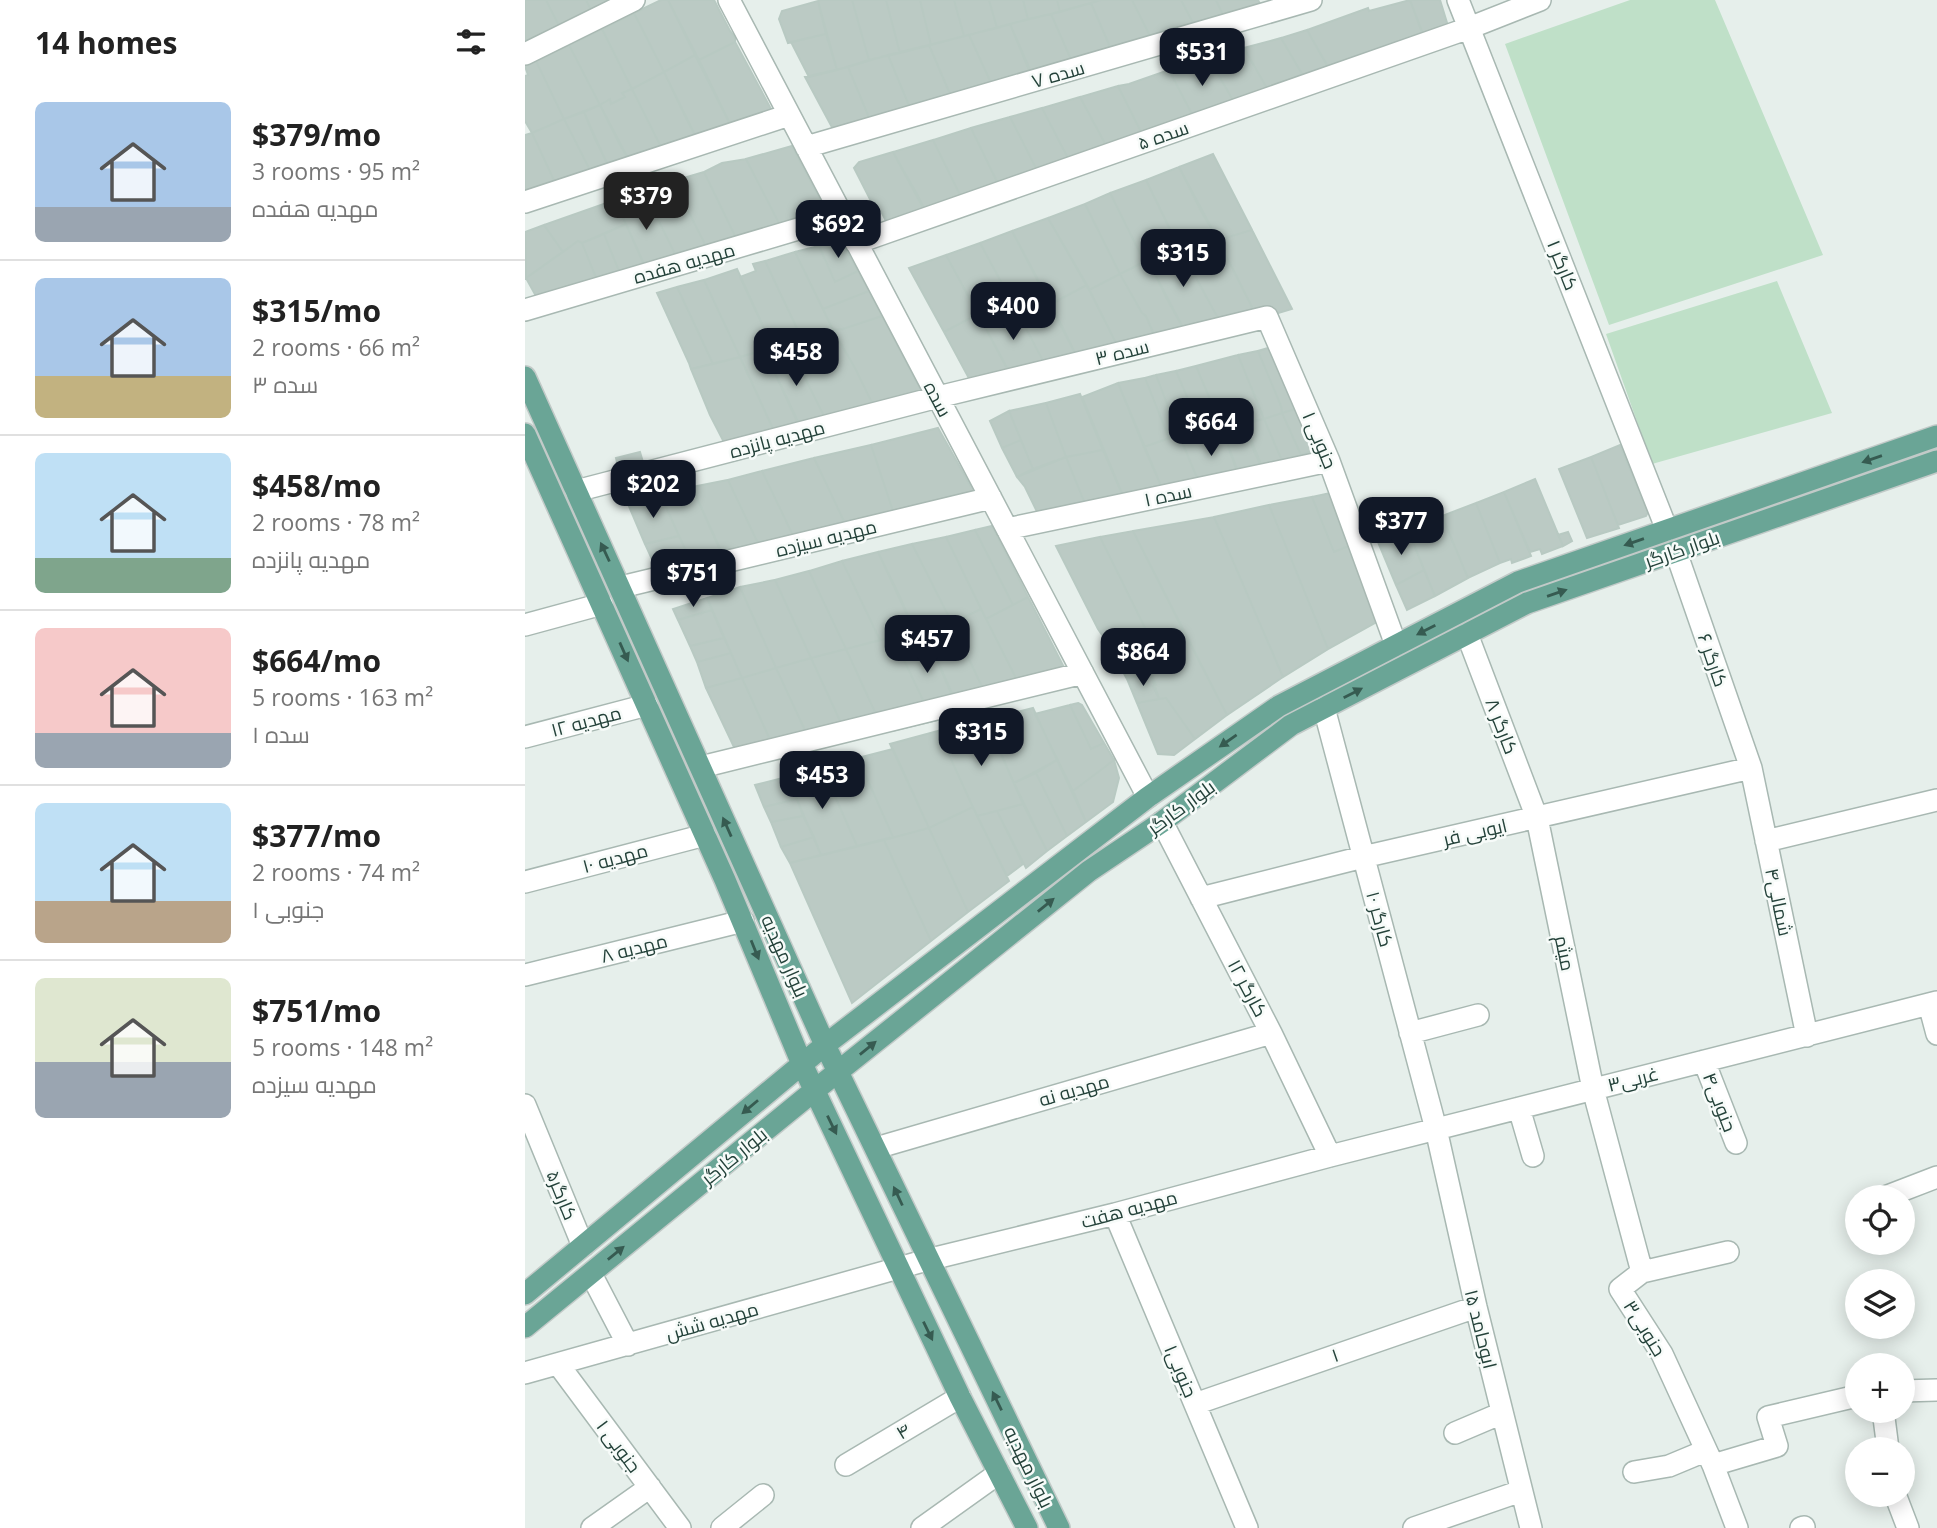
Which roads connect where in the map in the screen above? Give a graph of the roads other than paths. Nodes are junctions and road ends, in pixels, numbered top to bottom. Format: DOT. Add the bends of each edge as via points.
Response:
graph roads {
  1 [pos="634,0"];
  2 [pos="729,0"];
  3 [pos="1311,0"];
  4 [pos="1458,0"];
  5 [pos="1540,0"];
  6 [pos="1469,28"];
  7 [pos="525,54"];
  8 [pos="789,115"];
  9 [pos="806,147"];
  10 [pos="525,201"];
  11 [pos="842,216"];
  12 [pos="856,243"];
  13 [pos="525,310"];
  14 [pos="1266,317"];
  15 [pos="525,377"];
  16 [pos="937,397"];
  17 [pos="525,434"];
  18 [pos="1937,436"];
  19 [pos="1329,461"];
  20 [pos="1937,461"];
  21 [pos="533,470"];
  22 [pos="576,491"];
  23 [pos="991,498"];
  24 [pos="1006,528"];
  25 [pos="1667,530"];
  26 [pos="1676,552"];
  27 [pos="621,587"];
  28 [pos="602,604"];
  29 [pos="525,625"];
  30 [pos="1467,634"];
  31 [pos="1396,645"];
  32 [pos="1083,673"];
  33 [pos="647,705"];
  34 [pos="1324,708"];
  35 [pos="525,737"];
  36 [pos="701,767"];
  37 [pos="1751,768"];
  38 [pos="1148,797"];
  39 [pos="1937,800"];
  40 [pos="1537,818"];
  41 [pos="1162,822"];
  42 [pos="705,835"];
  43 [pos="1766,841"];
  44 [pos="1363,857"];
  45 [pos="747,872"];
  46 [pos="725,880"];
  47 [pos="525,882"];
  48 [pos="1201,898"];
  49 [pos="743,921"];
  50 [pos="525,975"];
  51 [pos="1933,1003"];
  52 [pos="1478,1015"];
  53 [pos="1271,1033"];
  54 [pos="1410,1033"];
  55 [pos="1937,1034"];
  56 [pos="1807,1036"];
  57 [pos="825,1045"];
  58 [pos="1704,1061"];
  59 [pos="802,1064"];
  60 [pos="838,1071"];
  61 [pos="1593,1089"];
  62 [pos="815,1090"];
  63 [pos="525,1105"];
  64 [pos="1519,1108"];
  65 [pos="1436,1129"];
  66 [pos="1736,1143"];
  67 [pos="876,1148"];
  68 [pos="533,1149"];
  69 [pos="1330,1156"];
  70 [pos="1533,1156"];
  71 [pos="687,1160"];
  72 [pos="1937,1177"];
  73 [pos="704,1181"];
  74 [pos="1915,1185"];
  75 [pos="1115,1214"];
  76 [pos="583,1247"];
  77 [pos="1728,1251"];
  78 [pos="927,1259"];
  79 [pos="899,1269"];
  80 [pos="1642,1272"];
  81 [pos="591,1273"];
  82 [pos="525,1294"];
  83 [pos="1476,1307"];
  84 [pos="525,1327"];
  85 [pos="628,1345"];
  86 [pos="558,1364"];
  87 [pos="525,1373"];
  88 [pos="1937,1390"];
  89 [pos="1915,1391"];
  90 [pos="960,1397"];
  91 [pos="1845,1399"];
  92 [pos="1195,1404"];
  93 [pos="1502,1413"];
  94 [pos="1455,1433"];
  95 [pos="1709,1458"];
  96 [pos="846,1465"];
  97 [pos="1634,1472"];
  98 [pos="999,1473"];
  99 [pos="650,1487"];
  100 [pos="1521,1491"];
  101 [pos="763,1495"];
  102 [pos="1900,1507"];
  103 [pos="592,1528"];
  104 [pos="680,1528"];
  105 [pos="722,1528"];
  106 [pos="922,1528"];
  107 [pos="1027,1528"];
  108 [pos="1059,1528"];
  109 [pos="1247,1528"];
  110 [pos="1414,1528"];
  111 [pos="1531,1528"];
  112 [pos="1737,1528"];
  113 [pos="1908,1528"];
  1 -- 7 [label="street"];
  2 -- 8 [label="street, سده"];
  3 -- 9 [label="street, سده ۷"];
  4 -- 6 [label="street, کارگر ۱"];
  5 -- 6 [label="street, سده ۵"];
  6 -- 12 [label="street, سده ۵"];
  6 -- 25 [label="street, کارگر ۱"];
  8 -- 9 [label="street, سده"];
  8 -- 10 [label="street"];
  9 -- 11 [label="street, سده"];
  11 -- 12 [label="street, سده"];
  11 -- 13 [label="street, مهدیه هفده"];
  12 -- 16 [label="street, سده"];
  14 -- 16 [label="street, سده ۳"];
  14 -- 19 [label="street, ۱ جنوبی"];
  15 -- 22 [label="main road, بلوار مهدیه"];
  16 -- 22 [label="street, مهدیه پانزده"];
  16 -- 23 [label="street, سده"];
  17 -- 21 [label="main road, بلوار مهدیه"];
  18 -- 25 [label="main road, بلوار کارگر, one-way"];
  19 -- 24 [label="street, سده ۱"];
  19 -- 31 [label="street, ۱ جنوبی"];
  20 -- 26 [label="main road, بلوار کارگر"];
  21 -- 28 [label="main road, بلوار مهدیه"];
  27 -- 22 [label="main road, بلوار مهدیه, one-way"];
  23 -- 24 [label="street, سده"];
  23 -- 27 [label="street, مهدیه سیزده"];
  24 -- 32 [label="street, سده"];
  25 -- 31 [label="main road, بلوار کارگر, one-way" via="1518,582"];
  30 -- 26 [label="main road, بلوار کارگر, one-way" via="1527,603"];
  26 -- 37 [label="street, کارگر ۶"];
  27 -- 36 [label="main road, بلوار مهدیه"];
  28 -- 29 [label="street"];
  28 -- 33 [label="main road, بلوار مهدیه, one-way"];
  34 -- 30 [label="main road, بلوار کارگر, one-way"];
  30 -- 40 [label="street, کارگر ۸"];
  31 -- 38 [label="main road, بلوار کارگر, one-way" via="1279,706"];
  32 -- 36 [label="street"];
  32 -- 38 [label="street, سده"];
  33 -- 35 [label="street, مهدیه ۱۲"];
  33 -- 42 [label="main road, بلوار مهدیه"];
  34 -- 41 [label="main road, بلوار کارگر" via="1291,725"];
  34 -- 44 [label="street, کارگر ۱۰"];
  45 -- 36 [label="main road, بلوار مهدیه, one-way"];
  37 -- 40 [label="street, ایوبی فر"];
  37 -- 43 [label="street, شمالی۴"];
  38 -- 57 [label="main road, بلوار کارگر"];
  39 -- 43 [label="street"];
  40 -- 44 [label="street, ایوبی فر"];
  40 -- 61 [label="street, میثم"];
  41 -- 48 [label="street, کارگر ۱۲"];
  60 -- 41 [label="main road, بلوار کارگر, one-way" via="1089,871"];
  42 -- 46 [label="main road, بلوار مهدیه"];
  42 -- 47 [label="street, مهدیه ۱۰"];
  43 -- 56 [label="street, شمالی۴"];
  44 -- 48 [label="street, ایوبی فر"];
  44 -- 54 [label="street, کارگر ۱۰"];
  45 -- 46 [label="main road"];
  45 -- 57 [label="main road, بلوار مهدیه"];
  46 -- 49 [label="main road, بلوار مهدیه"];
  48 -- 53 [label="street, کارگر ۱۲"];
  49 -- 50 [label="street, مهدیه ۸"];
  49 -- 59 [label="main road, بلوار مهدیه, one-way"];
  51 -- 55 [label="street"];
  51 -- 56 [label="street, غربی۳"];
  52 -- 54 [label="street"];
  53 -- 67 [label="street, مهدیه نه"];
  53 -- 69 [label="street, کارگر ۱۲"];
  54 -- 65 [label="street, کارگر ۱۰"];
  56 -- 58 [label="street, غربی۳"];
  57 -- 59 [label="main road, بلوار کارگر"];
  57 -- 60 [label="main road, بلوار مهدیه"];
  58 -- 61 [label="street, غربی۳"];
  58 -- 66 [label="street, جنوبی۴"];
  59 -- 62 [label="main road, بلوار مهدیه"];
  59 -- 71 [label="main road, بلوار کارگر, one-way"];
  60 -- 62 [label="main road, بلوار کارگر"];
  60 -- 67 [label="main road, بلوار مهدیه"];
  61 -- 64 [label="street, غربی۳"];
  61 -- 80 [label="street, جنوبی۳"];
  62 -- 73 [label="main road, بلوار کارگر"];
  62 -- 79 [label="main road, بلوار مهدیه, one-way"];
  63 -- 68 [label="street, کارگر۵"];
  64 -- 65 [label="street, غربی۳"];
  64 -- 70 [label="street"];
  65 -- 69 [label="street, غربی۳"];
  65 -- 83 [label="street, ابوحامد ۱۵"];
  78 -- 67 [label="main road, بلوار مهدیه, one-way"];
  68 -- 76 [label="street, کارگر۵"];
  69 -- 75 [label="street, مهدیه هفت"];
  71 -- 73 [label="main road"];
  71 -- 76 [label="main road, بلوار کارگر"];
  72 -- 74 [label="street"];
  81 -- 73 [label="main road, بلوار کارگر, one-way"];
  75 -- 78 [label="street, مهدیه هفت"];
  75 -- 92 [label="street, جنوبی۱"];
  76 -- 82 [label="main road, بلوار کارگر"];
  77 -- 80 [label="street"];
  78 -- 79 [label="street, مهدیه هفت"];
  108 -- 78 [label="main road, بلوار مهدیه, one-way"];
  79 -- 85 [label="street, مهدیه شش"];
  79 -- 90 [label="main road, بلوار مهدیه, one-way"];
  80 -- 95 [label="street, جنوبی۳" via="1621,1289 1662,1354"];
  81 -- 84 [label="main road, بلوار کارگر"];
  81 -- 85 [label="street"];
  83 -- 92 [label="street, ۱"];
  83 -- 93 [label="street, ابوحامد ۱۵"];
  85 -- 86 [label="street, مهدیه شش"];
  86 -- 87 [label="street, مهدیه شش"];
  86 -- 99 [label="street, ۱ جنوبی"];
  88 -- 89 [label="street"];
  90 -- 96 [label="street, ۴"];
  90 -- 98 [label="main road, بلوار مهدیه"];
  91 -- 95 [label="street" via="1768,1417 1777,1446"];
  92 -- 109 [label="street, جنوبی۱"];
  93 -- 94 [label="street"];
  93 -- 100 [label="street, ابوحامد ۱۵"];
  95 -- 97 [label="street"];
  95 -- 112 [label="street, جنوبی۳"];
  98 -- 106 [label="street"];
  98 -- 107 [label="main road, بلوار مهدیه"];
  99 -- 103 [label="street"];
  99 -- 104 [label="street, ۱ جنوبی"];
  100 -- 110 [label="street"];
  100 -- 111 [label="street, ابوحامد ۱۵"];
  101 -- 105 [label="street"];
  102 -- 113 [label="street"];
}
